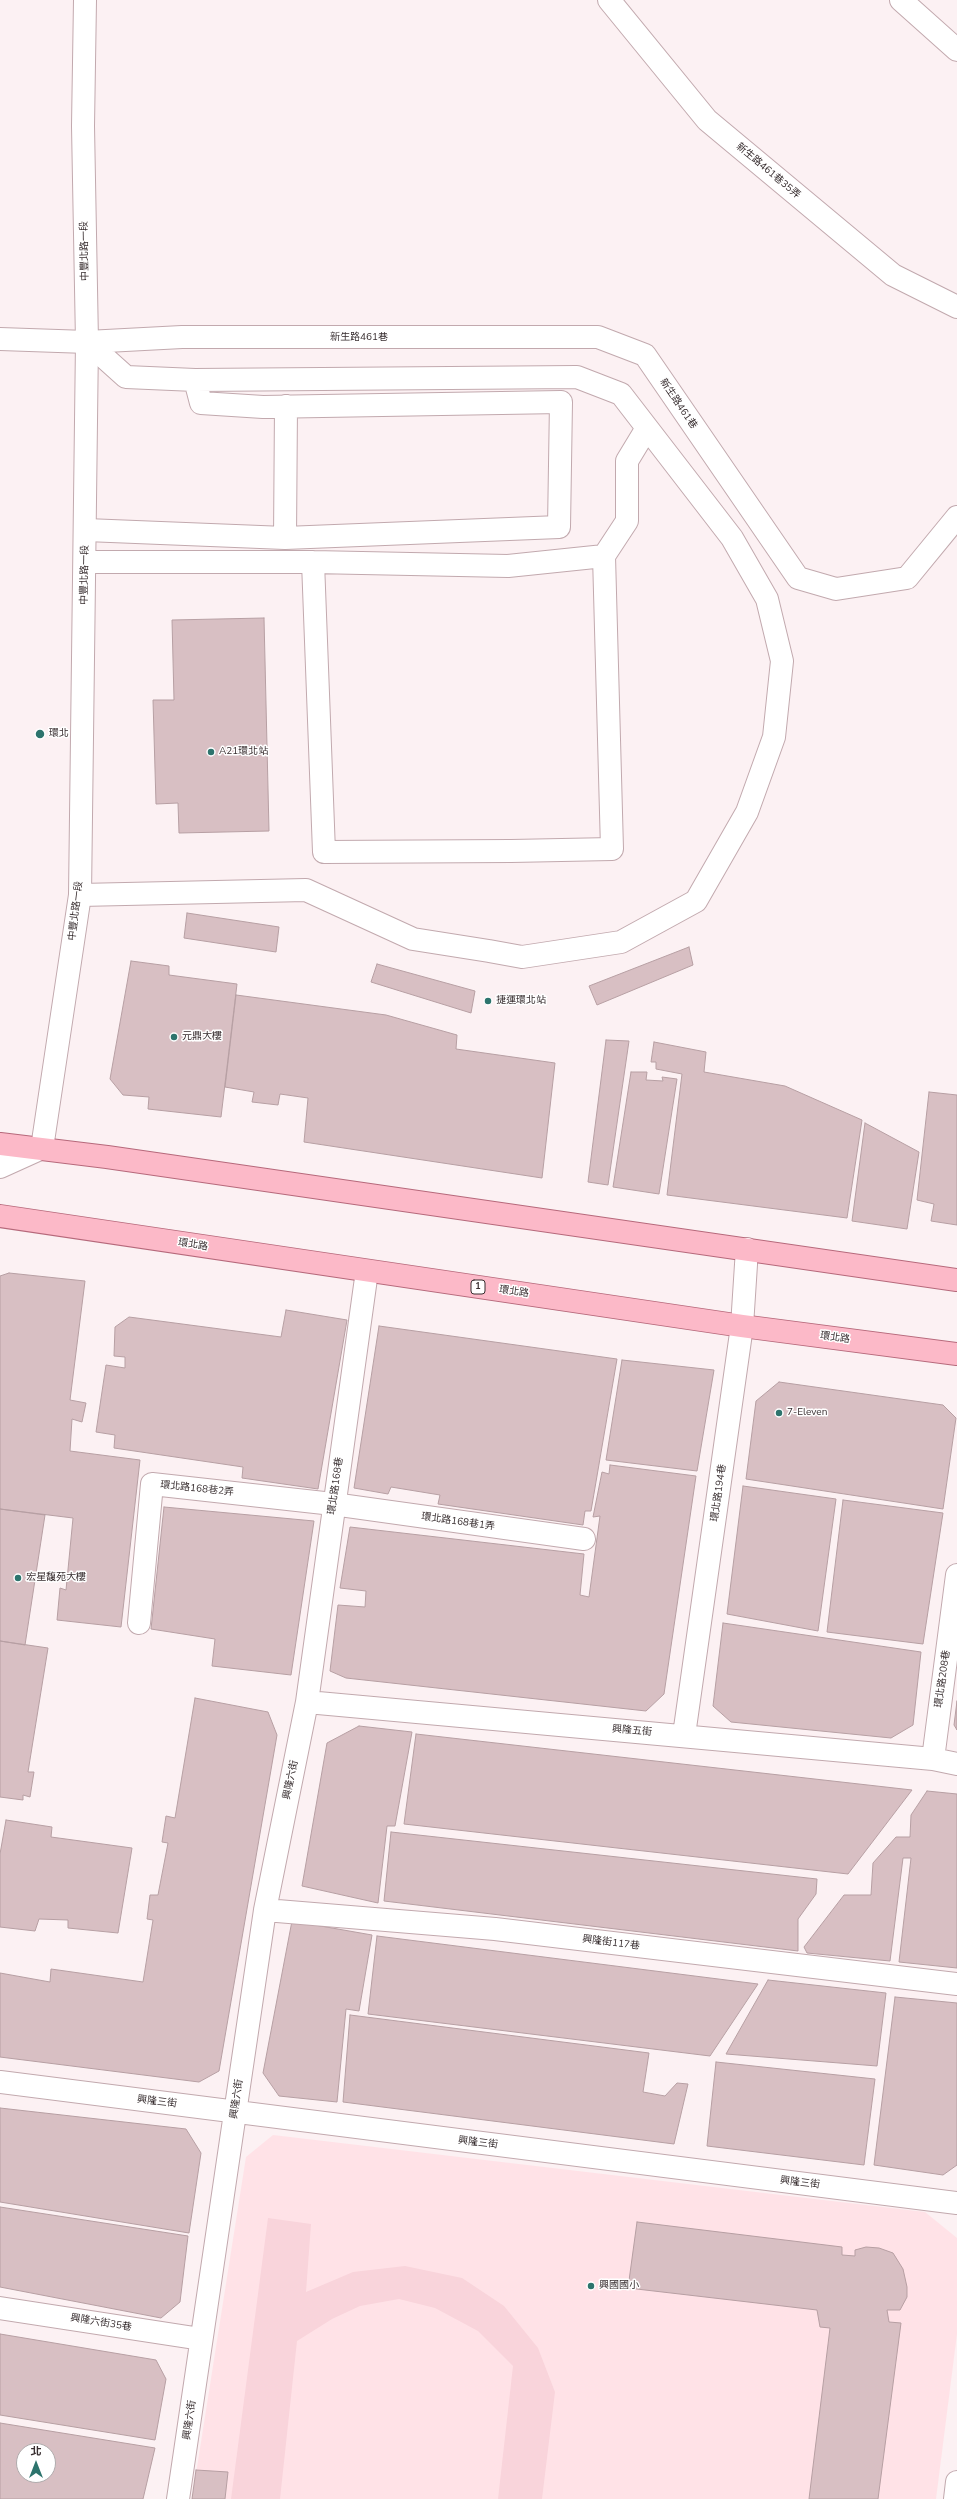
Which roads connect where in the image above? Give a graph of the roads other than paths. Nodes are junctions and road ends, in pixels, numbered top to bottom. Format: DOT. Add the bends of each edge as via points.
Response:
graph roads {
  1 [pos="84,0"];
  2 [pos="609,0"];
  3 [pos="901,0"];
  4 [pos="957,50"];
  5 [pos="957,307"];
  6 [pos="0,339"];
  7 [pos="87,342"];
  8 [pos="195,380"];
  9 [pos="286,406"];
  10 [pos="647,428"];
  11 [pos="957,517"];
  12 [pos="86,530"];
  13 [pos="285,538"];
  14 [pos="604,556"];
  15 [pos="86,562"];
  16 [pos="313,562"];
  17 [pos="80,895"];
  18 [pos="0,1144"];
  19 [pos="42,1148"];
  20 [pos="0,1167"];
  21 [pos="0,1216"];
  22 [pos="747,1249"];
  23 [pos="367,1271"];
  24 [pos="957,1280"];
  25 [pos="742,1326"];
  26 [pos="957,1354"];
  27 [pos="333,1504"];
  28 [pos="584,1540"];
  29 [pos="957,1574"];
  30 [pos="139,1623"];
  31 [pos="307,1702"];
  32 [pos="684,1736"];
  33 [pos="933,1759"];
  34 [pos="957,1764"];
  35 [pos="265,1910"];
  36 [pos="957,1984"];
  37 [pos="0,2082"];
  38 [pos="235,2112"];
  39 [pos="957,2203"];
  40 [pos="0,2308"];
  41 [pos="201,2339"];
  42 [pos="957,2482"];
  43 [pos="178,2499"];
  44 [pos="955,2499"];
  1 -- 7 [label="main road, 中豐北路一段" via="83,126"];
  2 -- 5 [label="main road, 新生路461巷35弄" via="707,120 893,274"];
  3 -- 4 [label="main road"];
  6 -- 7 [label="main road, 新生路461巷"];
  7 -- 8 [label="main road" via="126,377"];
  7 -- 11 [label="main road, 新生路461巷" via="182,337 598,337 645,355 798,578 836,589 907,578"];
  7 -- 12 [label="main road, 中豐北路一段"];
  8 -- 9 [label="main road" via="201,403"];
  8 -- 10 [label="main road" via="577,377 621,394"];
  9 -- 13 [label="main road"];
  9 -- 13 [label="main road" via="561,402 559,527"];
  10 -- 14 [label="main road" via="627,462 627,521"];
  10 -- 17 [label="main road" via="732,538 767,599 782,661 774,737 747,812 696,901 620,942 522,957 413,939 306,890"];
  12 -- 13 [label="main road"];
  12 -- 15 [label="main road, 中豐北路一段"];
  14 -- 16 [label="main road" via="508,566"];
  14 -- 16 [label="main road" via="612,849 519,851 324,852"];
  15 -- 16 [label="main road"];
  15 -- 17 [label="main road, 中豐北路一段"];
  17 -- 19 [label="main road, 中豐北路一段"];
  18 -- 19 [label="main road"];
  19 -- 20 [label="main road"];
  19 -- 22 [label="main road"];
  21 -- 23 [label="main road, 環北路 / 1"];
  22 -- 24 [label="main road"];
  22 -- 25 [label="main road, 環北路194巷"];
  23 -- 25 [label="main road, 環北路 / 1"];
  23 -- 27 [label="main road, 環北路168巷"];
  25 -- 26 [label="main road, 環北路 / 1"];
  25 -- 32 [label="main road, 環北路194巷"];
  27 -- 28 [label="main road, 環北路168巷1弄"];
  27 -- 30 [label="main road, 環北路168巷2弄" via="152,1484"];
  27 -- 31 [label="main road, 環北路168巷"];
  29 -- 33 [label="main road, 環北路208巷"];
  31 -- 32 [label="main road, 興隆五街"];
  31 -- 35 [label="main road, 興隆六街"];
  32 -- 33 [label="main road, 興隆五街"];
  33 -- 34 [label="main road, 興隆五街"];
  35 -- 36 [label="main road, 興隆街117巷" via="495,1929"];
  35 -- 38 [label="main road, 興隆六街"];
  37 -- 38 [label="main road, 興隆三街"];
  38 -- 39 [label="main road, 興隆三街"];
  38 -- 41 [label="main road, 興隆六街"];
  40 -- 41 [label="main road, 興隆六街35巷"];
  41 -- 43 [label="main road, 興隆六街"];
  42 -- 44 [label="main road"];
}
